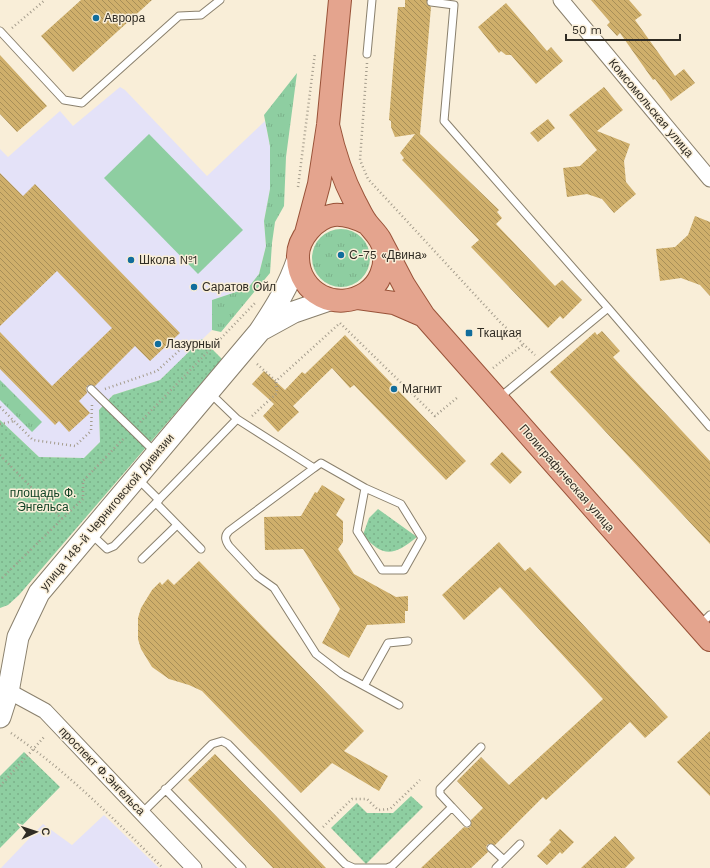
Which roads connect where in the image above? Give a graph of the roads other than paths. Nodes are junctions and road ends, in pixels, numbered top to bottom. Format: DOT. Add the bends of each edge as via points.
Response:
graph roads {
  1 [pos="220,0"];
  2 [pos="340,0"];
  3 [pos="372,0"];
  4 [pos="561,0"];
  5 [pos="431,2"];
  6 [pos="2,33"];
  7 [pos="368,54"];
  8 [pos="328,125"];
  9 [pos="710,179"];
  10 [pos="366,223"];
  11 [pos="306,233"];
  12 [pos="382,243"];
  13 [pos="298,258"];
  14 [pos="358,298"];
  15 [pos="329,300"];
  16 [pos="608,308"];
  17 [pos="424,316"];
  18 [pos="259,332"];
  19 [pos="91,389"];
  20 [pos="208,392"];
  21 [pos="498,400"];
  22 [pos="237,419"];
  23 [pos="710,427"];
  24 [pos="156,453"];
  25 [pos="314,468"];
  26 [pos="136,478"];
  27 [pos="365,488"];
  28 [pos="158,502"];
  29 [pos="177,525"];
  30 [pos="90,532"];
  31 [pos="201,549"];
  32 [pos="142,559"];
  33 [pos="706,627"];
  34 [pos="408,641"];
  35 [pos="364,686"];
  36 [pos="4,689"];
  37 [pos="399,705"];
  38 [pos="6,725"];
  39 [pos="482,747"];
  40 [pos="165,789"];
  41 [pos="452,807"];
  42 [pos="142,813"];
  43 [pos="467,823"];
  44 [pos="520,844"];
  45 [pos="491,848"];
  46 [pos="504,860"];
  47 [pos="194,868"];
  48 [pos="242,868"];
  49 [pos="354,868"];
  50 [pos="496,868"];
  1 -- 6 [label="lane" via="202,15 179,16 82,103 64,100"];
  2 -- 8 [label="main road, Полиграфическая улица"];
  3 -- 7 [label="lane"];
  4 -- 9 [label="street, Комсомольская улица"];
  5 -- 16 [label="lane" via="454,5 444,121"];
  8 -- 10 [label="main road, Полиграфическая улица" via="334,154 343,178"];
  8 -- 11 [label="main road, Полиграфическая улица" via="319,184"];
  10 -- 11 [label="main road, Полиграфическая улица" via="353,216 334,216 319,221"];
  10 -- 12 [label="main road, Полиграфическая улица"];
  11 -- 13 [label="main road, Полиграфическая улица"];
  12 -- 14 [label="main road, Полиграфическая улица" via="384,266 379,280 371,290"];
  12 -- 17 [label="main road, Полиграфическая улица"];
  13 -- 15 [label="main road" via="301,273 308,286"];
  13 -- 18 [label="main road, улица 148-й Черниговской Дивизии" via="292,278"];
  14 -- 15 [label="main road, Полиграфическая улица" via="344,302"];
  14 -- 17 [label="main road, Полиграфическая улица" via="394,303"];
  15 -- 18 [label="main road, улица 148-й Черниговской Дивизии" via="294,312"];
  16 -- 21 [label="lane"];
  16 -- 23 [label="lane"];
  17 -- 21 [label="main road, Полиграфическая улица"];
  18 -- 20 [label="main road, улица 148-й Черниговской Дивизии"];
  19 -- 24 [label="lane"];
  20 -- 22 [label="lane"];
  20 -- 24 [label="main road, улица 148-й Черниговской Дивизии"];
  21 -- 33 [label="main road, Полиграфическая улица"];
  22 -- 25 [label="lane"];
  22 -- 28 [label="lane"];
  24 -- 26 [label="main road, улица 148-й Черниговской Дивизии"];
  25 -- 27 [label="lane" via="321,463"];
  25 -- 35 [label="lane" via="229,531 225,540 256,576 274,588 316,654 342,674"];
  26 -- 28 [label="lane"];
  26 -- 30 [label="main road, улица 148-й Черниговской Дивизии"];
  27 -- 27 [label="lane" via="357,525 360,536 382,570 404,570 422,538 401,504"];
  28 -- 29 [label="lane"];
  28 -- 30 [label="lane" via="111,549 104,547"];
  29 -- 31 [label="lane"];
  29 -- 32 [label="lane"];
  30 -- 36 [label="main road, улица 148-й Черниговской Дивизии" via="39,593 18,637"];
  34 -- 35 [label="lane" via="388,643"];
  35 -- 37 [label="lane"];
  36 -- 38 [label="main road, улица 148-й Черниговской Дивизии"];
  36 -- 42 [label="street, проспект Ф.Энгельса" via="45,710"];
  39 -- 41 [label="lane" via="440,789 440,794"];
  40 -- 42 [label="lane"];
  40 -- 48 [label="lane"];
  40 -- 49 [label="lane" via="212,744 222,741 228,744 349,867"];
  41 -- 43 [label="lane"];
  41 -- 49 [label="lane" via="392,866"];
  42 -- 47 [label="street, проспект Ф.Энгельса"];
  44 -- 46 [label="lane"];
  45 -- 46 [label="lane"];
  46 -- 50 [label="lane"];
}
